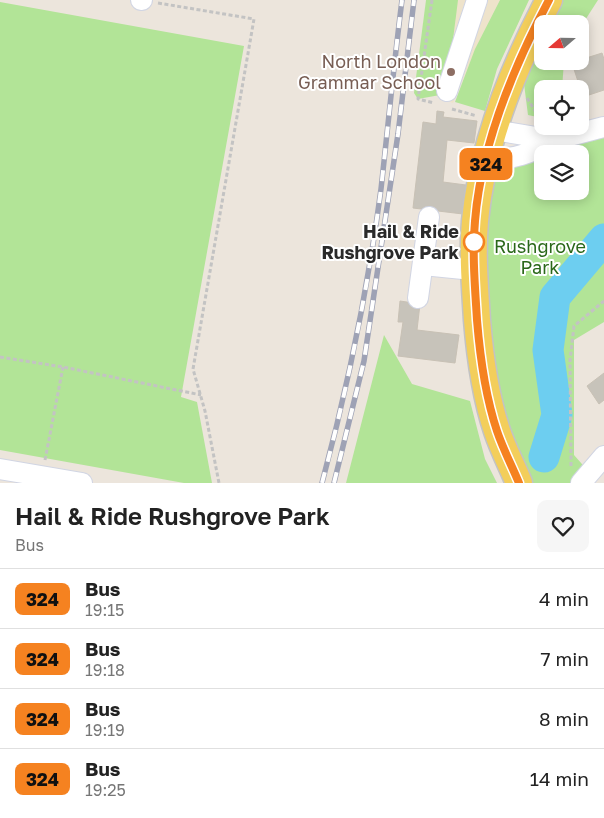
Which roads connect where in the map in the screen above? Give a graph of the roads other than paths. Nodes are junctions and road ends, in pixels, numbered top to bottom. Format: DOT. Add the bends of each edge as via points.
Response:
graph roads {
  1 [pos="476,0"];
  2 [pos="549,0"];
  3 [pos="447,91"];
  4 [pos="604,126"];
  5 [pos="494,130"];
  6 [pos="554,140"];
  7 [pos="487,158"];
  8 [pos="430,217"];
  9 [pos="423,265"];
  10 [pos="473,270"];
  11 [pos="418,298"];
  12 [pos="604,456"];
  13 [pos="0,469"];
  14 [pos="576,477"];
  15 [pos="82,483"];
  16 [pos="519,483"];
  1 -- 3 [label="street"];
  2 -- 5 [label="main road" via="517,69"];
  4 -- 6 [label="street"];
  5 -- 6 [label="street"];
  5 -- 7 [label="main road"];
  6 -- 7 [label="street" via="534,152 517,157"];
  7 -- 10 [label="main road" via="475,221"];
  8 -- 9 [label="street"];
  9 -- 10 [label="street"];
  9 -- 11 [label="street"];
  10 -- 16 [label="main road" via="480,358 489,400 497,433"];
  12 -- 14 [label="street"];
  13 -- 15 [label="street"];
}
